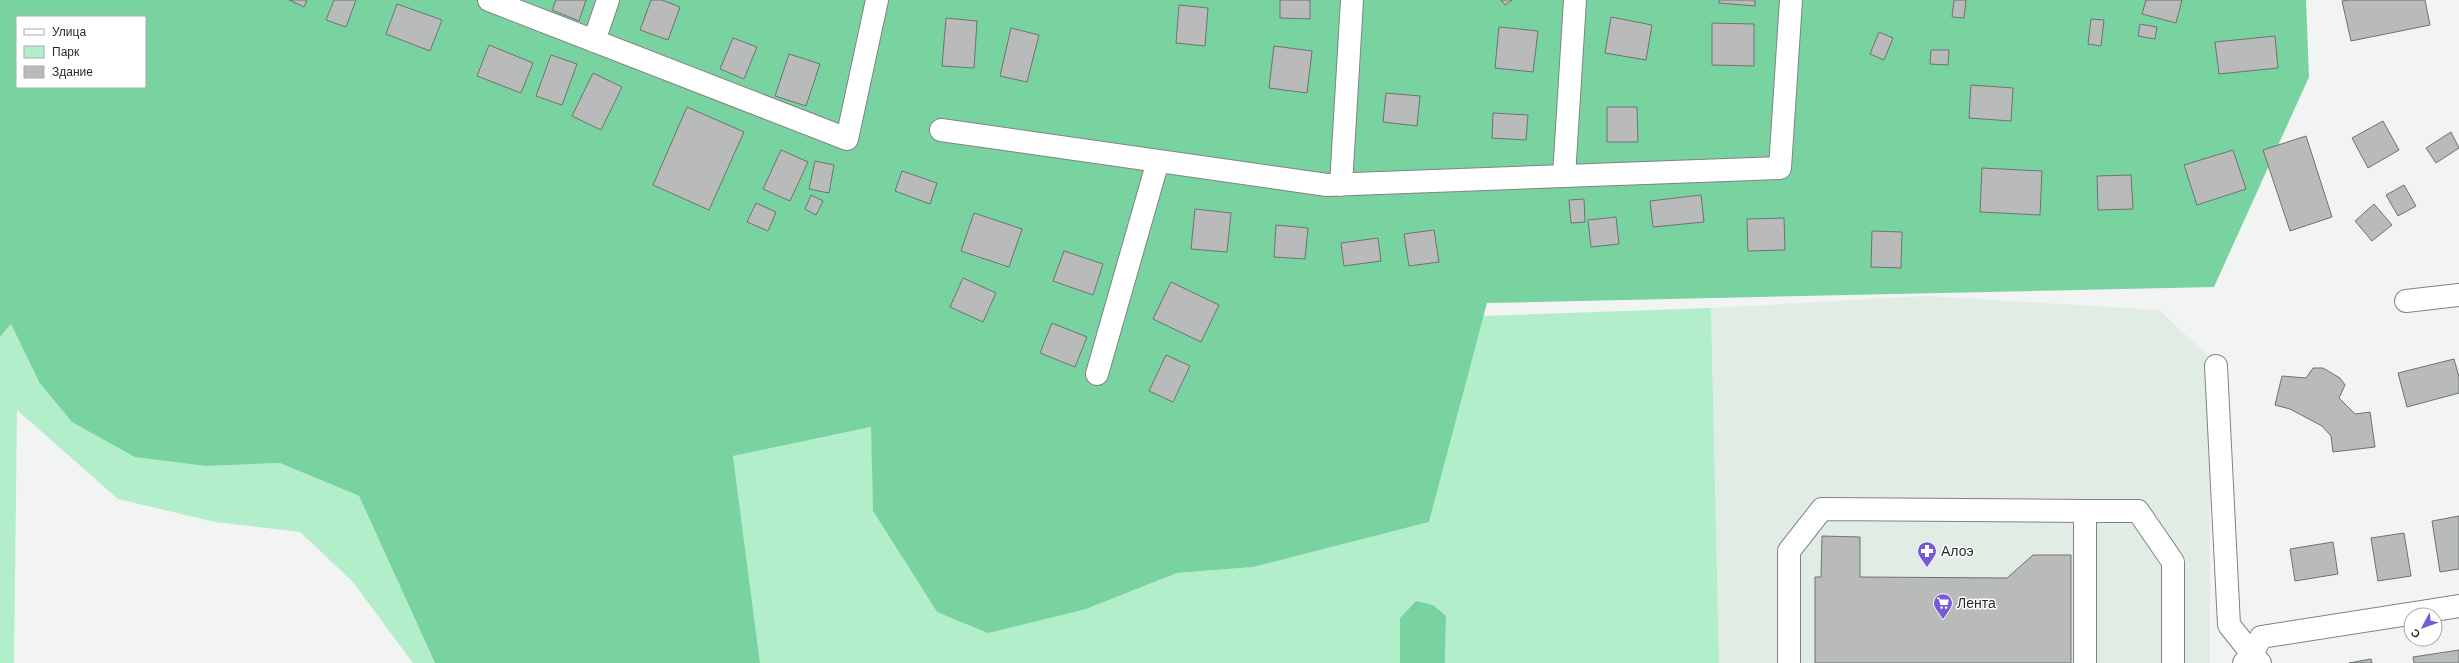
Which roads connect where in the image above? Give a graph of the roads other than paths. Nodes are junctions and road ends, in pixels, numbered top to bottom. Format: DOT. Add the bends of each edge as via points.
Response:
graph roads {
  1 [pos="489,0"];
  2 [pos="608,0"];
  3 [pos="877,0"];
  4 [pos="1352,0"];
  5 [pos="1575,0"];
  6 [pos="1791,0"];
  7 [pos="594,41"];
  8 [pos="941,130"];
  9 [pos="1158,161"];
  10 [pos="1564,176"];
  11 [pos="1341,185"];
  12 [pos="2459,295"];
  13 [pos="2406,301"];
  14 [pos="2216,366"];
  15 [pos="1097,374"];
  16 [pos="2085,511"];
  17 [pos="2459,606"];
  18 [pos="2252,660"];
  19 [pos="1789,663"];
  20 [pos="2085,663"];
  21 [pos="2173,663"];
  1 -- 7 [label="street"];
  2 -- 7 [label="street"];
  3 -- 7 [label="street" via="848,139"];
  4 -- 11 [label="street"];
  5 -- 10 [label="street"];
  6 -- 10 [label="street" via="1780,168"];
  8 -- 9 [label="street"];
  9 -- 11 [label="street"];
  9 -- 15 [label="street"];
  10 -- 11 [label="street"];
  12 -- 13 [label="street"];
  14 -- 18 [label="street" via="2229,625"];
  16 -- 19 [label="street" via="1822,509 1789,551"];
  16 -- 20 [label="street"];
  16 -- 21 [label="street" via="2138,511 2173,562"];
  17 -- 18 [label="street" via="2261,637"];
}
